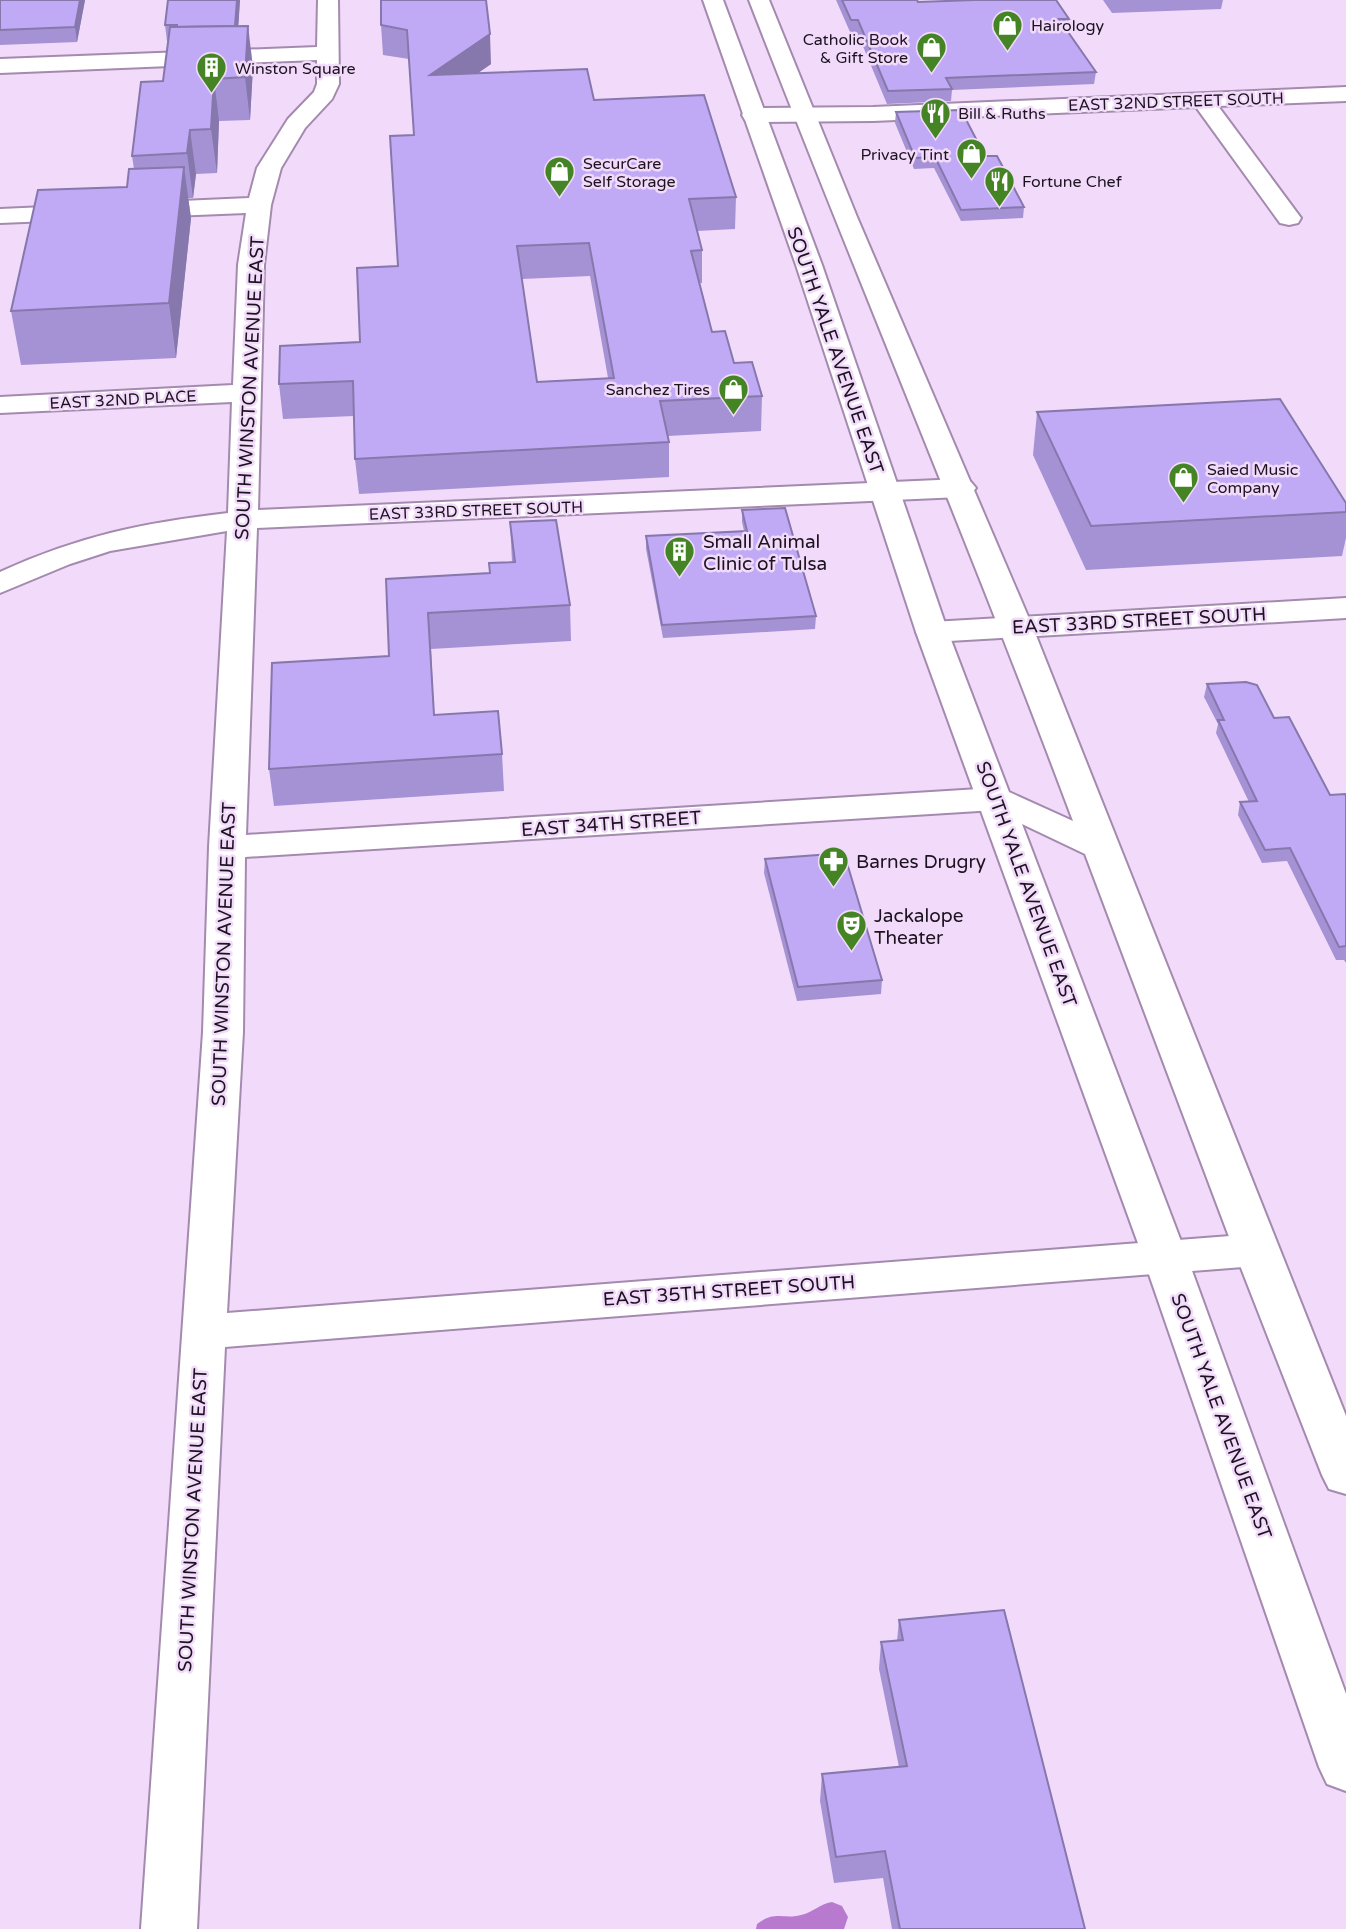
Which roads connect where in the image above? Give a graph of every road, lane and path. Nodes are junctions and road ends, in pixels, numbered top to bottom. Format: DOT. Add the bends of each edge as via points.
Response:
graph roads {
  1 [pos="328,0"];
  2 [pos="713,0"];
  3 [pos="759,0"];
  4 [pos="328,53"];
  5 [pos="0,66"];
  6 [pos="1346,94"];
  7 [pos="1202,100"];
  8 [pos="753,115"];
  9 [pos="804,116"];
  10 [pos="259,205"];
  11 [pos="0,216"];
  12 [pos="1289,218"];
  13 [pos="245,393"];
  14 [pos="0,405"];
  15 [pos="961,488"];
  16 [pos="883,492"];
  17 [pos="242,520"];
  18 [pos="0,584"];
  19 [pos="1346,608"];
  20 [pos="1017,628"];
  21 [pos="932,632"];
  22 [pos="995,799"];
  23 [pos="227,847"];
  24 [pos="1101,847"];
  25 [pos="1256,1250"];
  26 [pos="1166,1257"];
  27 [pos="203,1332"];
  28 [pos="1346,1475"];
  29 [pos="1346,1767"];
  30 [pos="169,1929"];
  1 -- 4 [label="street, SOUTH WINSTON AVENUE EAST"];
  2 -- 8 [label="street, SOUTH YALE AVENUE EAST"];
  3 -- 9 [label="street"];
  4 -- 5 [label="street"];
  4 -- 10 [label="street, SOUTH WINSTON AVENUE EAST" via="324,94 280,146"];
  6 -- 7 [label="street, EAST 32ND STREET SOUTH"];
  7 -- 9 [label="street, EAST 32ND STREET SOUTH"];
  7 -- 12 [label="street"];
  8 -- 9 [label="street, EAST 32ND STREET SOUTH"];
  8 -- 16 [label="street, SOUTH YALE AVENUE EAST"];
  9 -- 15 [label="street"];
  10 -- 11 [label="street"];
  10 -- 13 [label="street, SOUTH WINSTON AVENUE EAST" via="251,265"];
  13 -- 14 [label="street, EAST 32ND PLACE"];
  13 -- 17 [label="street, SOUTH WINSTON AVENUE EAST"];
  15 -- 16 [label="street, EAST 33RD STREET SOUTH"];
  15 -- 20 [label="street"];
  16 -- 17 [label="street, EAST 33RD STREET SOUTH"];
  16 -- 21 [label="street, SOUTH YALE AVENUE EAST"];
  17 -- 18 [label="street, EAST 33RD STREET SOUTH" via="77,550"];
  17 -- 23 [label="street, SOUTH WINSTON AVENUE EAST"];
  19 -- 20 [label="street, EAST 33RD STREET SOUTH"];
  20 -- 21 [label="street, EAST 33RD STREET SOUTH"];
  20 -- 24 [label="street"];
  21 -- 22 [label="street, SOUTH YALE AVENUE EAST"];
  22 -- 23 [label="street, EAST 34TH STREET"];
  22 -- 24 [label="street"];
  22 -- 26 [label="street, SOUTH YALE AVENUE EAST"];
  23 -- 27 [label="street, SOUTH WINSTON AVENUE EAST" via="223,1032"];
  24 -- 25 [label="street"];
  25 -- 26 [label="street, EAST 35TH STREET SOUTH"];
  25 -- 28 [label="street"];
  26 -- 27 [label="street, EAST 35TH STREET SOUTH"];
  26 -- 29 [label="street, SOUTH YALE AVENUE EAST"];
  27 -- 30 [label="street, SOUTH WINSTON AVENUE EAST"];
}
